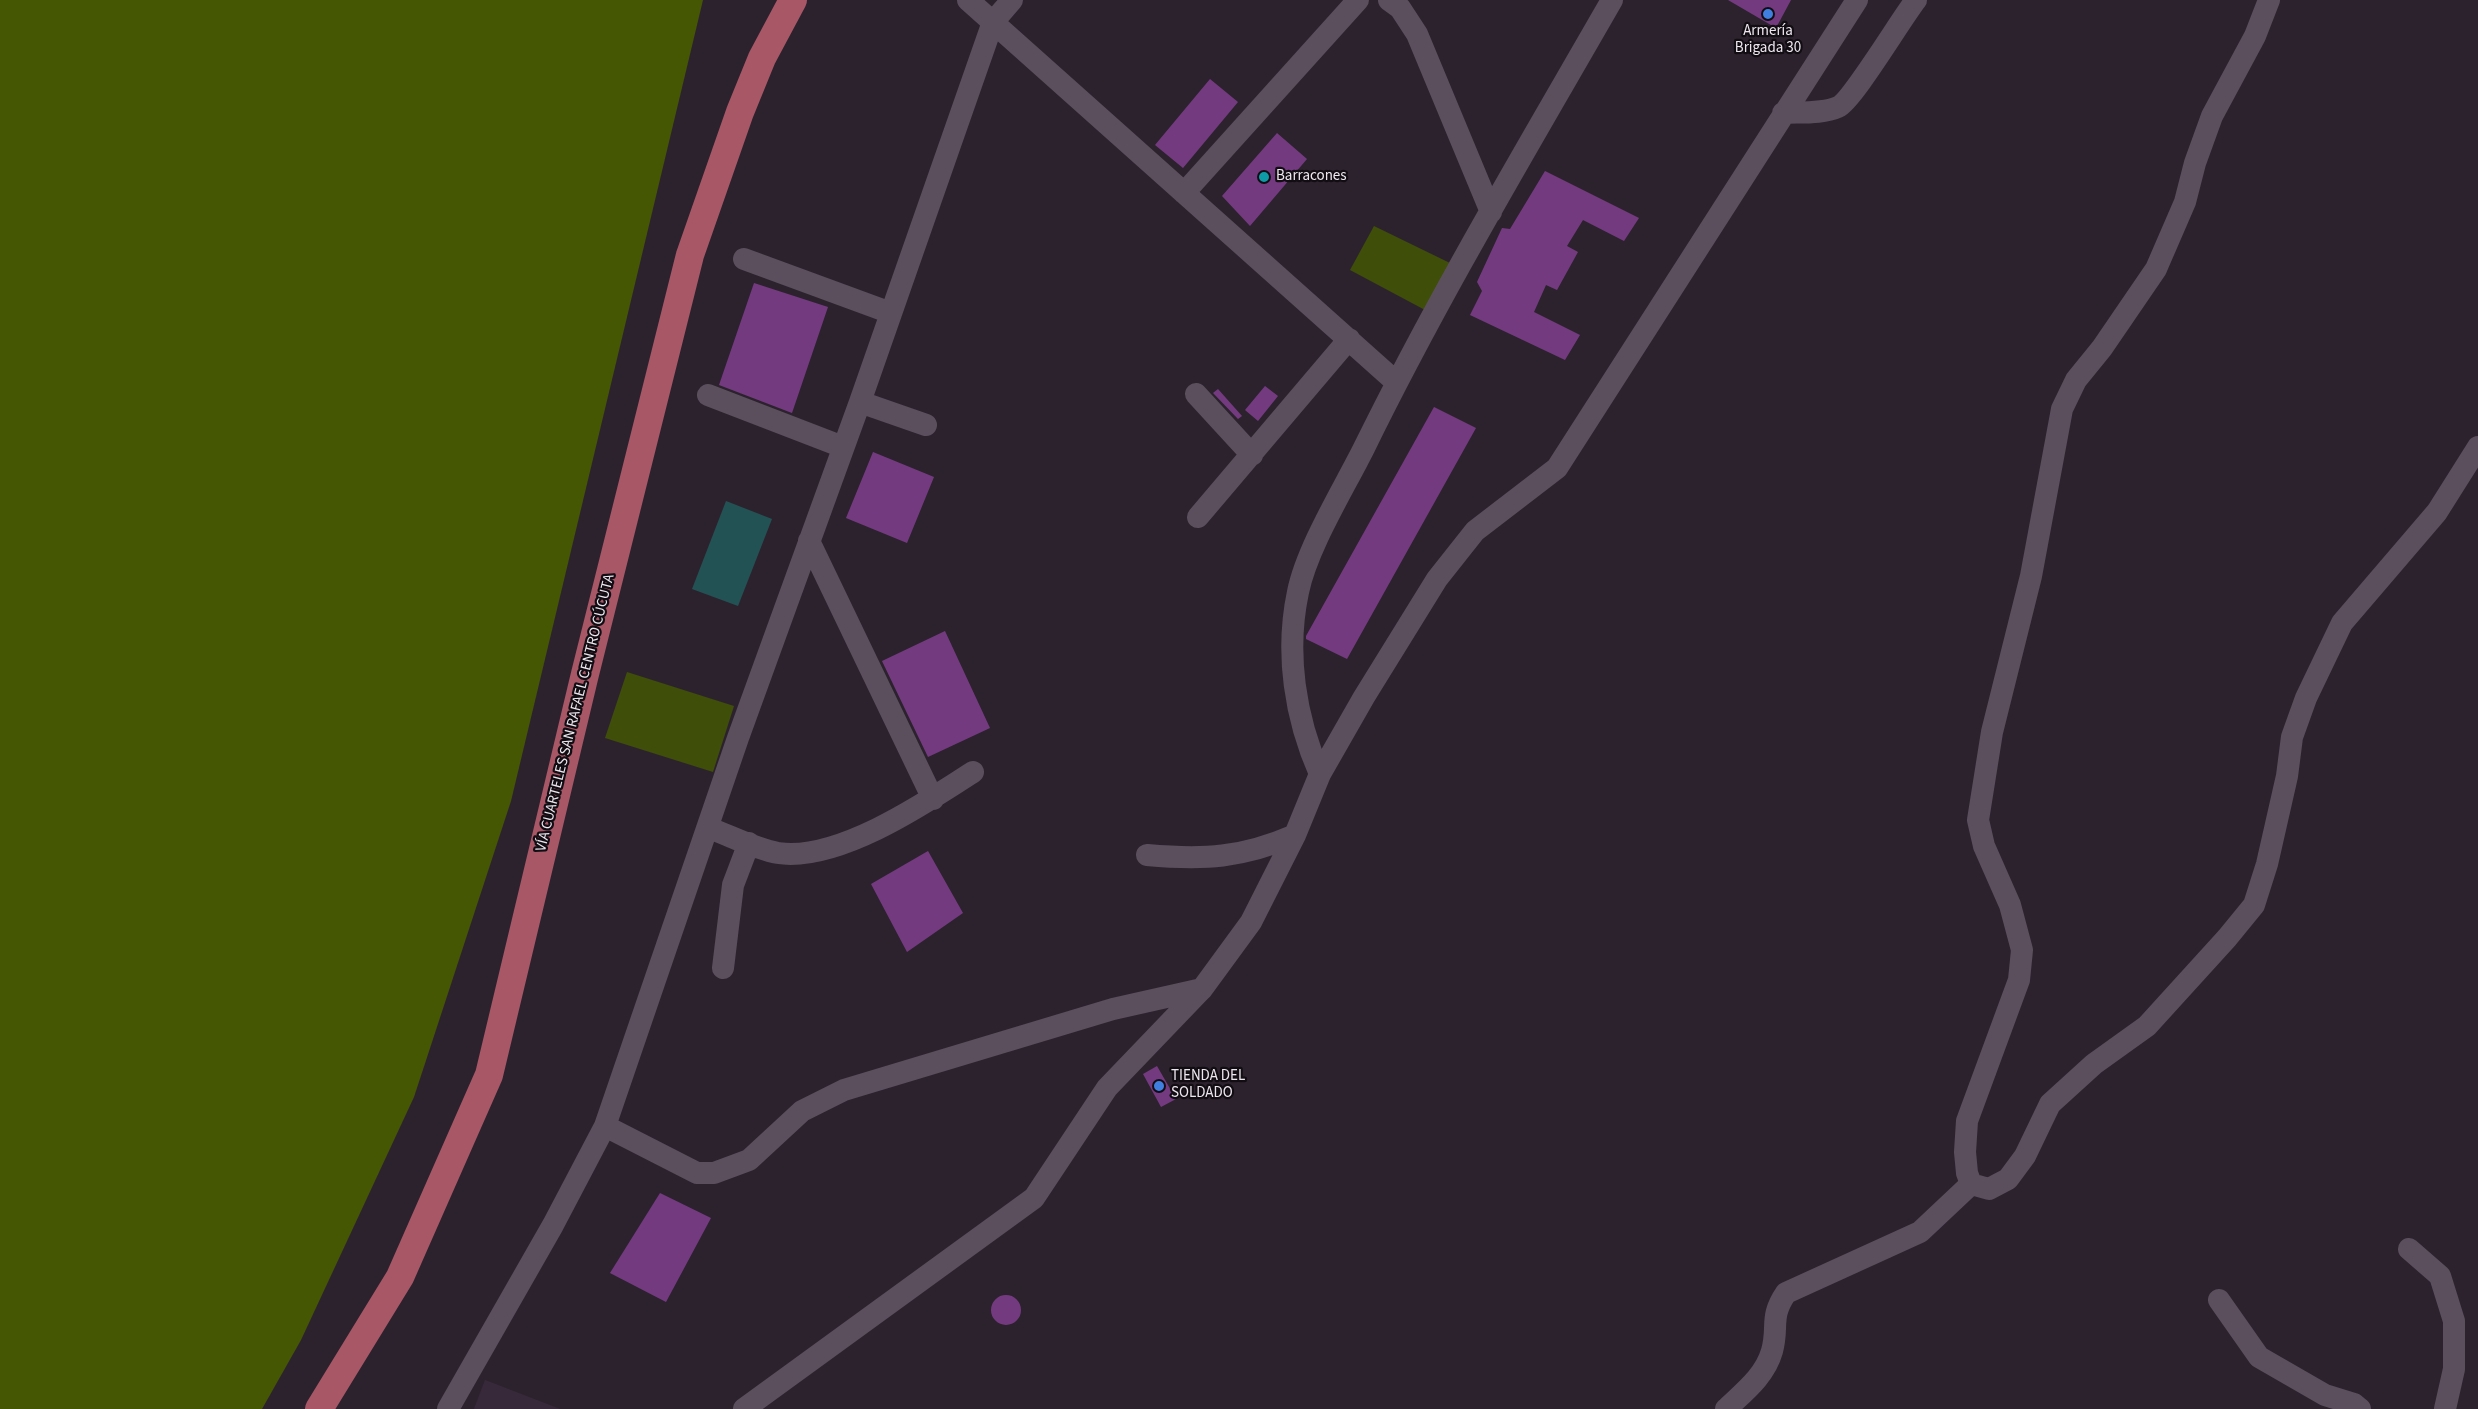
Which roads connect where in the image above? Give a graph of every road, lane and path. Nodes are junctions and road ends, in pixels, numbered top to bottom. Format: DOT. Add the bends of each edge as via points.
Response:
graph roads {
  1 [pos="793,0"];
  2 [pos="968,0"];
  3 [pos="1012,0"];
  4 [pos="1358,0"];
  5 [pos="1389,0"];
  6 [pos="1612,0"];
  7 [pos="1857,0"];
  8 [pos="1916,0"];
  9 [pos="2269,0"];
  10 [pos="993,22"];
  11 [pos="1783,113"];
  12 [pos="1184,192"];
  13 [pos="1491,212"];
  14 [pos="744,259"];
  15 [pos="891,313"];
  16 [pos="1348,339"];
  17 [pos="1396,382"];
  18 [pos="1196,394"];
  19 [pos="708,395"];
  20 [pos="860,402"];
  21 [pos="926,425"];
  22 [pos="843,447"];
  23 [pos="2478,447"];
  24 [pos="1252,455"];
  25 [pos="1198,517"];
  26 [pos="809,541"];
  27 [pos="973,772"];
  28 [pos="1320,774"];
  29 [pos="933,799"];
  30 [pos="710,828"];
  31 [pos="1295,835"];
  32 [pos="749,843"];
  33 [pos="1147,855"];
  34 [pos="723,968"];
  35 [pos="1202,988"];
  36 [pos="605,1126"];
  37 [pos="1971,1184"];
  38 [pos="2409,1249"];
  39 [pos="2219,1300"];
  40 [pos="320,1409"];
  41 [pos="448,1409"];
  42 [pos="744,1409"];
  43 [pos="1726,1409"];
  44 [pos="2360,1409"];
  45 [pos="2445,1409"];
  1 -- 40 [label="main road, VÍA CUARTELES SAN RAFAEL CENTRO CÚCUTA" via="753,80 690,255 489,1075 400,1277"];
  2 -- 10 [label="street"];
  3 -- 10 [label="street"];
  4 -- 12 [label="street"];
  5 -- 13 [label="street" via="1400,8 1417,34"];
  6 -- 13 [label="street"];
  7 -- 11 [label="street"];
  8 -- 11 [label="street" via="1845,104 1830,110"];
  9 -- 37 [label="street" via="2255,36 2212,116 2186,202 2156,269 2076,380 2062,409 2031,576 1992,732 1977,820 2010,905 2022,951 2019,980 1967,1121 1967,1173"];
  10 -- 12 [label="street"];
  10 -- 15 [label="street"];
  11 -- 28 [label="street" via="1557,468 1475,531 1437,579"];
  12 -- 16 [label="street"];
  13 -- 17 [label="street"];
  14 -- 15 [label="street"];
  15 -- 20 [label="street"];
  16 -- 17 [label="street"];
  16 -- 24 [label="street"];
  17 -- 28 [label="street" via="1312,553 1298,591 1292,630 1297,706 1305,741"];
  18 -- 24 [label="street"];
  19 -- 22 [label="street"];
  20 -- 21 [label="street"];
  20 -- 22 [label="street"];
  22 -- 26 [label="street"];
  23 -- 37 [label="street" via="2437,512 2342,624 2306,698 2292,738 2267,864 2254,905 2147,1026 2094,1064 2050,1104 2025,1156 2008,1179 1989,1189"];
  24 -- 25 [label="street"];
  26 -- 29 [label="street"];
  26 -- 30 [label="street"];
  27 -- 29 [label="street"];
  28 -- 31 [label="street"];
  29 -- 32 [label="street" via="847,843 806,854 777,853"];
  30 -- 32 [label="street"];
  30 -- 36 [label="street"];
  31 -- 33 [label="street" via="1263,849 1229,857"];
  31 -- 35 [label="street" via="1251,922"];
  32 -- 34 [label="street" via="733,885"];
  35 -- 36 [label="street" via="1113,1009 844,1090 801,1111 748,1160 714,1173 697,1173"];
  35 -- 42 [label="street" via="1107,1088 1034,1198"];
  36 -- 41 [label="street" via="554,1225"];
  37 -- 43 [label="street" via="1920,1232 1786,1293 1776,1308 1772,1351 1758,1379"];
  38 -- 45 [label="street" via="2440,1276 2454,1321 2454,1370"];
  39 -- 44 [label="street" via="2259,1357 2325,1395"];
}
